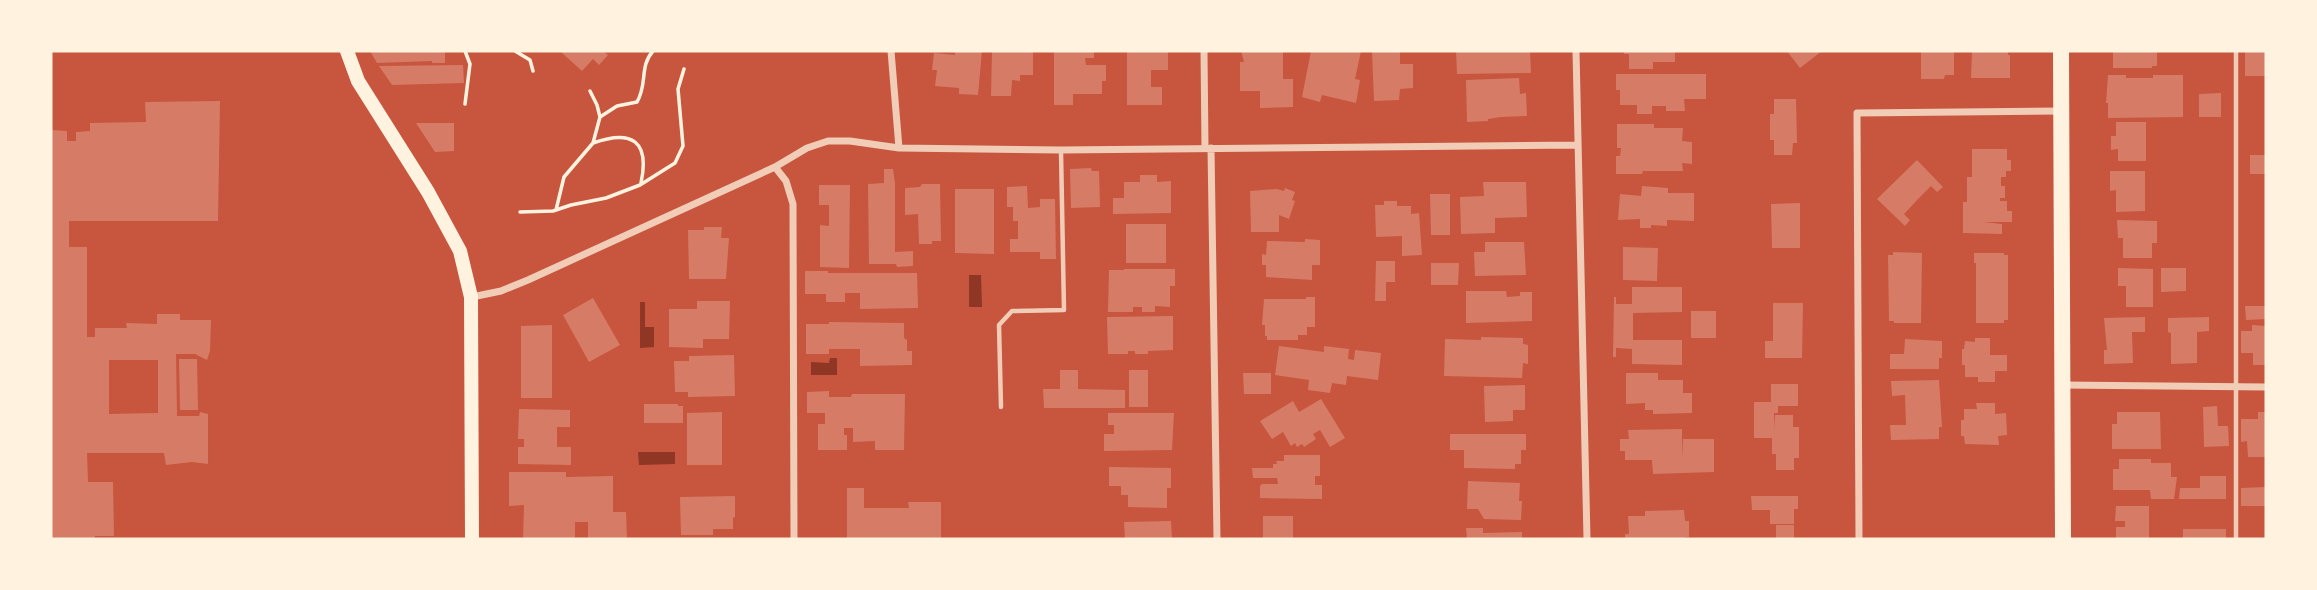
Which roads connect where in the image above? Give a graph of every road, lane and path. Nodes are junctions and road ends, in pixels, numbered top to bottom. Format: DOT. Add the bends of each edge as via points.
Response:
graph roads {
  1 [pos="347,51"];
  2 [pos="465,51"];
  3 [pos="515,51"];
  4 [pos="653,51"];
  5 [pos="891,51"];
  6 [pos="1204,51"];
  7 [pos="1576,51"];
  8 [pos="2061,51"];
  9 [pos="2236,51"];
  10 [pos="684,69"];
  11 [pos="533,71"];
  12 [pos="590,91"];
  13 [pos="464,104"];
  14 [pos="2061,111"];
  15 [pos="600,117"];
  16 [pos="593,143"];
  17 [pos="1578,145"];
  18 [pos="899,148"];
  19 [pos="1208,148"];
  20 [pos="1061,150"];
  21 [pos="775,167"];
  22 [pos="640,185"];
  23 [pos="556,210"];
  24 [pos="520,212"];
  25 [pos="471,297"];
  26 [pos="2062,385"];
  27 [pos="2236,387"];
  28 [pos="2266,387"];
  29 [pos="1001,407"];
  30 [pos="472,539"];
  31 [pos="794,539"];
  32 [pos="1217,539"];
  33 [pos="1587,539"];
  34 [pos="1858,539"];
  35 [pos="2063,539"];
  36 [pos="2236,539"];
  1 -- 25 [label="main road" via="358,81 460,251"];
  2 -- 13 [label="path" via="470,64"];
  3 -- 11 [label="path" via="530,60"];
  4 -- 15 [label="path" via="646,59 644,89 637,102 617,106"];
  5 -- 18 [label="street"];
  6 -- 19 [label="street"];
  7 -- 17 [label="street"];
  8 -- 14 [label="main road"];
  9 -- 27 [label="lane"];
  10 -- 22 [label="path" via="678,89 683,146 675,163"];
  12 -- 15 [label="path"];
  14 -- 26 [label="main road"];
  14 -- 34 [label="street" via="1857,113"];
  15 -- 16 [label="path"];
  16 -- 22 [label="path" via="618,136 637,143 643,154"];
  16 -- 23 [label="path" via="564,177"];
  17 -- 19 [label="street"];
  17 -- 33 [label="street"];
  18 -- 20 [label="street"];
  18 -- 21 [label="street" via="828,141"];
  19 -- 20 [label="street"];
  19 -- 32 [label="street"];
  20 -- 29 [label="lane" via="1064,310 1012,311 999,325"];
  21 -- 25 [label="street" via="528,280"];
  21 -- 31 [label="street" via="786,181 793,204"];
  22 -- 23 [label="path"];
  23 -- 24 [label="path"];
  25 -- 30 [label="main road"];
  26 -- 27 [label="street"];
  26 -- 35 [label="main road"];
  27 -- 28 [label="street"];
  27 -- 36 [label="lane"];
}
